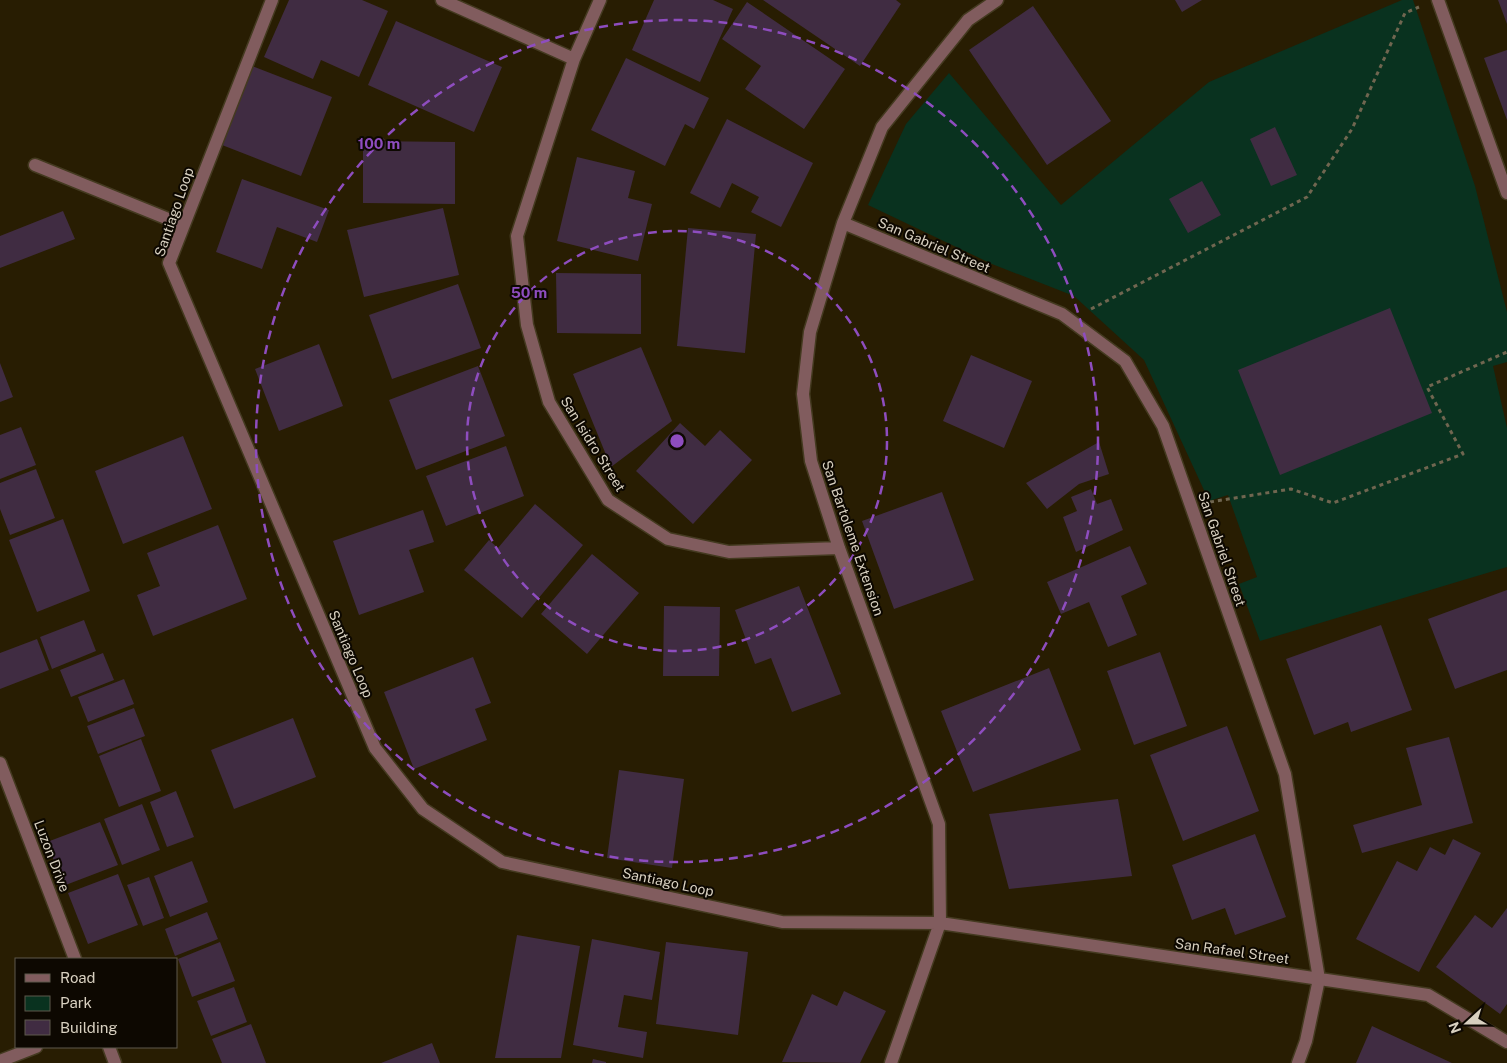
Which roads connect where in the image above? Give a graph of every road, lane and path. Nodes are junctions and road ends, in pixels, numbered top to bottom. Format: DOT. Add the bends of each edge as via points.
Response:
graph roads {
  1 [pos="272,0"];
  2 [pos="442,0"];
  3 [pos="600,0"];
  4 [pos="997,0"];
  5 [pos="1433,2"];
  6 [pos="574,59"];
  7 [pos="35,165"];
  8 [pos="1507,193"];
  9 [pos="843,223"];
  10 [pos="183,225"];
  11 [pos="1070,320"];
  12 [pos="1507,352"];
  13 [pos="1205,503"];
  14 [pos="839,548"];
  15 [pos="0,763"];
  16 [pos="940,923"];
  17 [pos="76,958"];
  18 [pos="1319,979"];
  19 [pos="1507,1042"];
  20 [pos="33,1048"];
  21 [pos="109,1048"];
  22 [pos="0,1061"];
  23 [pos="115,1063"];
  24 [pos="891,1063"];
  25 [pos="1298,1063"];
  1 -- 10 [label="street, Santiago Loop"];
  2 -- 6 [label="street"];
  3 -- 6 [label="street, San Isidro Street"];
  4 -- 9 [label="street, San Bartoleme Extension" via="968,20 882,127"];
  5 -- 8 [label="street"];
  5 -- 11 [label="path" via="1405,13 1352,129 1307,197"];
  6 -- 14 [label="street, San Isidro Street" via="517,236 527,325 549,402 608,500 668,540 728,552"];
  7 -- 10 [label="street"];
  9 -- 11 [label="street, San Gabriel Street"];
  9 -- 14 [label="street, San Bartoleme Extension" via="810,332 803,394 810,460"];
  10 -- 16 [label="street, Santiago Loop" via="170,263 375,748 423,809 502,862 782,922"];
  11 -- 18 [label="street, San Gabriel Street" via="1125,361 1163,426 1285,774"];
  12 -- 13 [label="path" via="1427,387 1463,454 1333,503 1291,489"];
  14 -- 16 [label="street, San Bartoleme Extension" via="939,824"];
  15 -- 17 [label="street, Luzon Drive"];
  16 -- 18 [label="street, San Rafael Street"];
  16 -- 24 [label="street, San Bartoleme Extension"];
  18 -- 19 [label="street, San Rafael Street" via="1428,995"];
  18 -- 25 [label="street, San Gabriel Street"];
  20 -- 22 [label="street"];
  21 -- 23 [label="street"];
}
